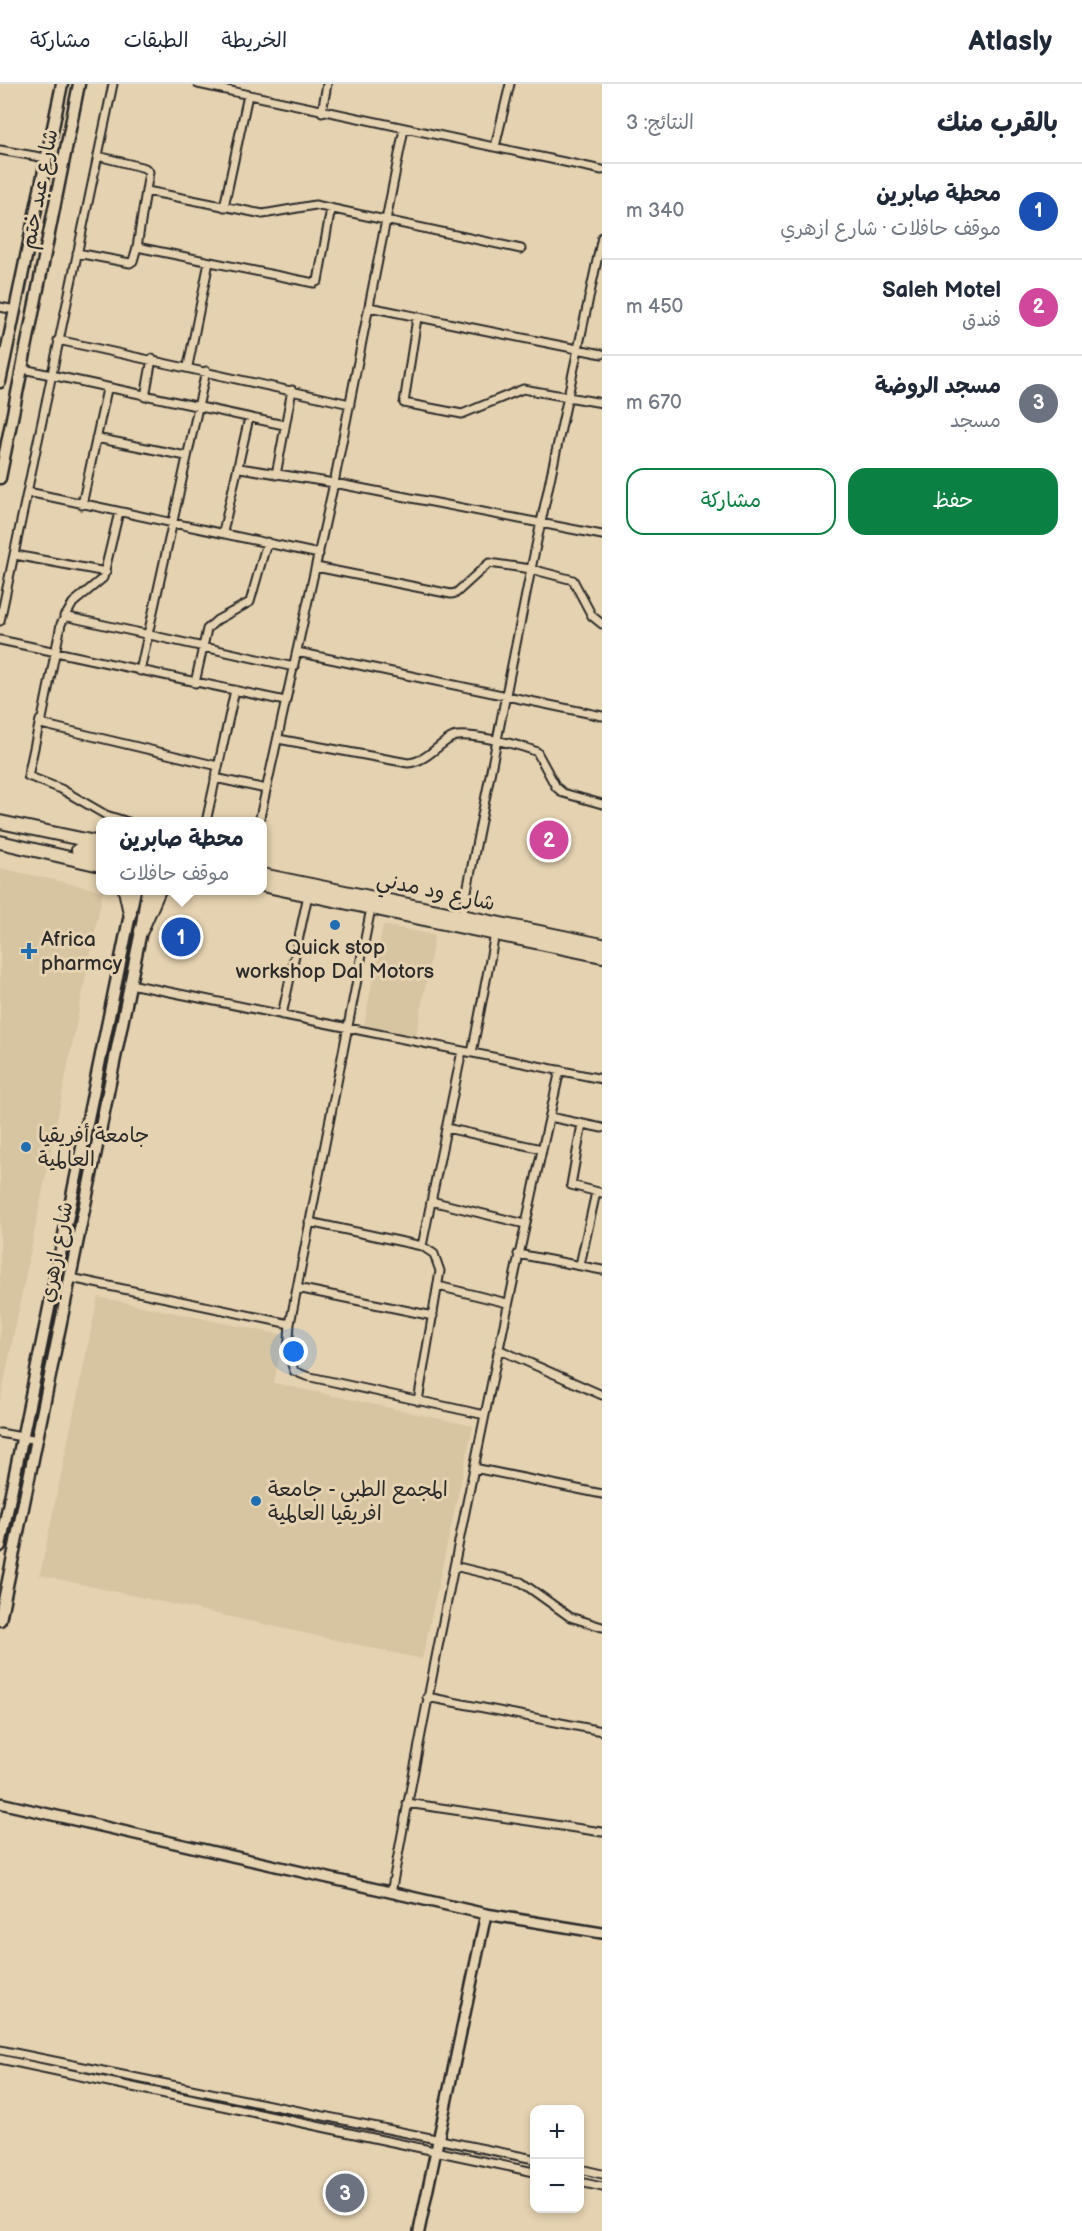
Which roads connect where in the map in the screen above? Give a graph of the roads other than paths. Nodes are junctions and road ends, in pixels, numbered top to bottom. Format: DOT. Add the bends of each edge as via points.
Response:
graph roads {
  1 [pos="62,84"];
  2 [pos="79,84"];
  3 [pos="113,84"];
  4 [pos="198,84"];
  5 [pos="327,84"];
  6 [pos="510,84"];
  7 [pos="212,85"];
  8 [pos="248,95"];
  9 [pos="322,112"];
  10 [pos="404,129"];
  11 [pos="51,134"];
  12 [pos="69,137"];
  13 [pos="495,147"];
  14 [pos="0,150"];
  15 [pos="98,156"];
  16 [pos="46,158"];
  17 [pos="602,170"];
  18 [pos="147,191"];
  19 [pos="224,207"];
  20 [pos="332,208"];
  21 [pos="386,221"];
  22 [pos="601,242"];
  23 [pos="137,247"];
  24 [pos="521,249"];
  25 [pos="77,253"];
  26 [pos="209,262"];
  27 [pos="0,307"];
  28 [pos="369,307"];
  29 [pos="15,310"];
  30 [pos="417,318"];
  31 [pos="58,340"];
  32 [pos="578,349"];
  33 [pos="602,354"];
  34 [pos="152,359"];
  35 [pos="188,366"];
  36 [pos="23,369"];
  37 [pos="206,370"];
  38 [pos="51,376"];
  39 [pos="0,382"];
  40 [pos="107,388"];
  41 [pos="292,390"];
  42 [pos="568,396"];
  43 [pos="145,397"];
  44 [pos="602,403"];
  45 [pos="350,404"];
  46 [pos="197,408"];
  47 [pos="249,418"];
  48 [pos="284,425"];
  49 [pos="96,438"];
  50 [pos="186,456"];
  51 [pos="240,468"];
  52 [pos="276,475"];
  53 [pos="0,478"];
  54 [pos="334,483"];
  55 [pos="28,492"];
  56 [pos="82,505"];
  57 [pos="119,513"];
  58 [pos="171,522"];
  59 [pos="541,523"];
  60 [pos="223,532"];
  61 [pos="602,536"];
  62 [pos="267,542"];
  63 [pos="319,554"];
  64 [pos="15,555"];
  65 [pos="316,567"];
  66 [pos="531,569"];
  67 [pos="106,572"];
  68 [pos="64,616"];
  69 [pos="0,621"];
  70 [pos="602,624"];
  71 [pos="148,636"];
  72 [pos="0,640"];
  73 [pos="201,647"];
  74 [pos="54,652"];
  75 [pos="297,652"];
  76 [pos="294,667"];
  77 [pos="140,671"];
  78 [pos="195,683"];
  79 [pos="235,690"];
  80 [pos="505,697"];
  81 [pos="45,698"];
  82 [pos="285,701"];
  83 [pos="602,716"];
  84 [pos="278,739"];
  85 [pos="496,742"];
  86 [pos="218,766"];
  87 [pos="215,778"];
  88 [pos="266,789"];
  89 [pos="602,804"];
  90 [pos="112,817"];
  91 [pos="207,817"];
  92 [pos="260,817"];
  93 [pos="0,822"];
  94 [pos="0,836"];
  95 [pos="0,842"];
  96 [pos="96,842"];
  97 [pos="96,854"];
  98 [pos="96,864"];
  99 [pos="267,876"];
  100 [pos="267,886"];
  101 [pos="126,895"];
  102 [pos="134,895"];
  103 [pos="146,895"];
  104 [pos="157,895"];
  105 [pos="308,895"];
  106 [pos="371,908"];
  107 [pos="130,913"];
  108 [pos="462,916"];
  109 [pos="141,931"];
  110 [pos="495,934"];
  111 [pos="602,945"];
  112 [pos="602,956"];
  113 [pos="130,984"];
  114 [pos="282,1015"];
  115 [pos="346,1028"];
  116 [pos="106,1034"];
  117 [pos="119,1037"];
  118 [pos="462,1051"];
  119 [pos="472,1053"];
  120 [pos="560,1070"];
  121 [pos="602,1079"];
  122 [pos="550,1117"];
  123 [pos="582,1124"];
  124 [pos="446,1128"];
  125 [pos="602,1128"];
  126 [pos="542,1149"];
  127 [pos="599,1193"];
  128 [pos="431,1201"];
  129 [pos="309,1222"];
  130 [pos="525,1224"];
  131 [pos="422,1246"];
  132 [pos="518,1254"];
  133 [pos="580,1265"];
  134 [pos="602,1270"];
  135 [pos="70,1278"];
  136 [pos="438,1286"];
  137 [pos="297,1288"];
  138 [pos="507,1303"];
  139 [pos="433,1316"];
  140 [pos="290,1324"];
  141 [pos="498,1349"];
  142 [pos="602,1395"];
  143 [pos="418,1401"];
  144 [pos="485,1415"];
  145 [pos="0,1433"];
  146 [pos="23,1437"];
  147 [pos="38,1440"];
  148 [pos="474,1468"];
  149 [pos="602,1494"];
  150 [pos="4,1510"];
  151 [pos="0,1546"];
  152 [pos="454,1566"];
  153 [pos="0,1620"];
  154 [pos="602,1627"];
  155 [pos="427,1697"];
  156 [pos="602,1731"];
  157 [pos="0,1803"];
  158 [pos="407,1803"];
  159 [pos="602,1832"];
  160 [pos="391,1893"];
  161 [pos="486,1914"];
  162 [pos="602,1933"];
  163 [pos="0,2049"];
  164 [pos="0,2059"];
  165 [pos="438,2138"];
  166 [pos="435,2151"];
  167 [pos="530,2158"];
  168 [pos="584,2170"];
  169 [pos="530,2171"];
  170 [pos="602,2174"];
  171 [pos="584,2183"];
  172 [pos="602,2187"];
  173 [pos="419,2231"];
  1 -- 11 [label="main road, شارع عبد ختم"];
  2 -- 12 [label="main road, شارع عبد ختم"];
  3 -- 15 [label="street"];
  4 -- 7 [label="street"];
  5 -- 9 [label="street"];
  6 -- 13 [label="street"];
  7 -- 8 [label="street"];
  8 -- 9 [label="street"];
  8 -- 19 [label="street"];
  9 -- 10 [label="street"];
  10 -- 13 [label="street"];
  10 -- 21 [label="street"];
  11 -- 12 [label="main road"];
  11 -- 16 [label="main road, شارع عبد ختم"];
  12 -- 36 [label="main road, شارع عبد ختم"];
  13 -- 17 [label="street"];
  14 -- 16 [label="street"];
  15 -- 18 [label="street" via="148,169"];
  15 -- 25 [label="street"];
  16 -- 29 [label="main road, شارع عبد ختم"];
  18 -- 19 [label="street"];
  18 -- 23 [label="street"];
  19 -- 20 [label="street" via="262,214 308,206"];
  20 -- 21 [label="street"];
  20 -- 26 [label="street" via="316,282"];
  21 -- 24 [label="street"];
  21 -- 28 [label="street"];
  22 -- 32 [label="street"];
  23 -- 25 [label="street" via="130,263"];
  23 -- 26 [label="street"];
  25 -- 31 [label="street"];
  26 -- 35 [label="street"];
  27 -- 29 [label="street"];
  28 -- 30 [label="street"];
  28 -- 45 [label="street"];
  29 -- 39 [label="main road, شارع عبد ختم"];
  30 -- 32 [label="street"];
  30 -- 42 [label="street" via="404,403 462,414 523,389"];
  31 -- 34 [label="street"];
  31 -- 38 [label="street"];
  32 -- 33 [label="street"];
  32 -- 42 [label="street"];
  34 -- 35 [label="street"];
  34 -- 43 [label="street"];
  35 -- 37 [label="street"];
  36 -- 38 [label="street"];
  36 -- 53 [label="main road, شارع عبد ختم"];
  37 -- 41 [label="street"];
  37 -- 46 [label="street"];
  38 -- 40 [label="street"];
  38 -- 55 [label="street"];
  40 -- 43 [label="street"];
  40 -- 49 [label="street"];
  41 -- 45 [label="street"];
  41 -- 48 [label="street"];
  42 -- 44 [label="street"];
  42 -- 59 [label="street"];
  43 -- 46 [label="street"];
  45 -- 54 [label="street"];
  46 -- 47 [label="street"];
  46 -- 50 [label="street"];
  47 -- 48 [label="street"];
  47 -- 51 [label="street"];
  48 -- 52 [label="street"];
  49 -- 50 [label="street"];
  49 -- 56 [label="street"];
  50 -- 58 [label="street"];
  51 -- 52 [label="street"];
  51 -- 60 [label="street"];
  52 -- 54 [label="street"];
  54 -- 59 [label="street"];
  54 -- 63 [label="street"];
  55 -- 56 [label="street"];
  55 -- 64 [label="street"];
  56 -- 57 [label="street"];
  57 -- 58 [label="street"];
  57 -- 67 [label="street"];
  58 -- 60 [label="street"];
  58 -- 71 [label="street"];
  59 -- 61 [label="street"];
  59 -- 66 [label="street"];
  60 -- 62 [label="street"];
  62 -- 63 [label="street"];
  62 -- 73 [label="street" via="250,602 207,629"];
  63 -- 65 [label="street"];
  64 -- 67 [label="street"];
  64 -- 69 [label="street"];
  65 -- 66 [label="street" via="451,594 489,563"];
  65 -- 75 [label="street"];
  66 -- 70 [label="street" via="573,580 592,616"];
  66 -- 80 [label="street"];
  67 -- 68 [label="street"];
  68 -- 71 [label="street"];
  68 -- 74 [label="street"];
  71 -- 73 [label="street"];
  71 -- 77 [label="street"];
  72 -- 74 [label="street"];
  73 -- 76 [label="street"];
  73 -- 78 [label="street"];
  74 -- 77 [label="street"];
  74 -- 81 [label="street"];
  75 -- 76 [label="street"];
  75 -- 80 [label="street"];
  76 -- 82 [label="street"];
  77 -- 78 [label="street"];
  78 -- 79 [label="street"];
  79 -- 82 [label="street"];
  79 -- 86 [label="street"];
  80 -- 83 [label="street"];
  80 -- 85 [label="street"];
  81 -- 86 [label="street" via="41,724"];
  81 -- 90 [label="street" via="28,776"];
  82 -- 84 [label="street"];
  84 -- 85 [label="street" via="408,763 455,737"];
  84 -- 88 [label="street"];
  85 -- 89 [label="street" via="537,752 563,793"];
  85 -- 108 [label="street"];
  86 -- 87 [label="street"];
  87 -- 88 [label="street"];
  87 -- 91 [label="street"];
  88 -- 92 [label="street"];
  93 -- 96 [label="highway"];
  94 -- 97 [label="highway"];
  95 -- 98 [label="highway"];
  99 -- 108 [label="highway, شارع ود مدني"];
  100 -- 105 [label="highway, شارع ود مدني"];
  101 -- 107 [label="highway"];
  102 -- 107 [label="main road"];
  103 -- 109 [label="main road, شارع ازهري"];
  104 -- 109 [label="highway"];
  105 -- 106 [label="highway, شارع ود مدني"];
  105 -- 114 [label="street"];
  106 -- 110 [label="highway, شارع ود مدني"];
  106 -- 115 [label="street"];
  107 -- 116 [label="main road"];
  108 -- 111 [label="highway, شارع ود مدني"];
  109 -- 113 [label="main road, شارع ازهري"];
  110 -- 112 [label="highway, شارع ود مدني"];
  110 -- 119 [label="street"];
  113 -- 114 [label="street"];
  113 -- 117 [label="main road, شارع ازهري"];
  114 -- 115 [label="street"];
  115 -- 118 [label="street"];
  115 -- 129 [label="street"];
  116 -- 117 [label="main road"];
  116 -- 146 [label="main road"];
  117 -- 135 [label="main road, شارع ازهري"];
  118 -- 119 [label="street"];
  118 -- 124 [label="street"];
  119 -- 120 [label="street"];
  120 -- 121 [label="street"];
  120 -- 122 [label="street"];
  122 -- 123 [label="street"];
  122 -- 126 [label="street"];
  123 -- 125 [label="street"];
  123 -- 127 [label="street" via="571,1185"];
  124 -- 126 [label="street"];
  124 -- 128 [label="street"];
  126 -- 130 [label="street"];
  127 -- 133 [label="street"];
  128 -- 130 [label="street"];
  128 -- 131 [label="street"];
  129 -- 131 [label="street"];
  129 -- 137 [label="street"];
  130 -- 132 [label="street"];
  131 -- 136 [label="street" via="437,1261"];
  132 -- 133 [label="street"];
  132 -- 138 [label="street"];
  133 -- 134 [label="street"];
  135 -- 140 [label="street"];
  135 -- 147 [label="main road, شارع ازهري"];
  136 -- 138 [label="street"];
  136 -- 139 [label="street"];
  137 -- 139 [label="street"];
  137 -- 140 [label="street"];
  138 -- 141 [label="street"];
  139 -- 143 [label="street"];
  140 -- 143 [label="street" via="288,1351 294,1371"];
  141 -- 142 [label="street"];
  141 -- 144 [label="street"];
  143 -- 144 [label="street"];
  144 -- 148 [label="street"];
  145 -- 146 [label="street"];
  146 -- 147 [label="street"];
  146 -- 150 [label="main road"];
  147 -- 153 [label="main road, شارع ازهري"];
  148 -- 149 [label="street"];
  148 -- 152 [label="street"];
  150 -- 151 [label="main road"];
  152 -- 154 [label="street" via="521,1582 570,1617"];
  152 -- 155 [label="street"];
  155 -- 156 [label="street"];
  155 -- 158 [label="street"];
  157 -- 160 [label="street"];
  158 -- 159 [label="street"];
  158 -- 160 [label="street"];
  160 -- 161 [label="street"];
  161 -- 162 [label="street"];
  161 -- 165 [label="street"];
  163 -- 165 [label="street"];
  164 -- 166 [label="street"];
  165 -- 166 [label="street"];
  165 -- 167 [label="street"];
  166 -- 169 [label="street"];
  166 -- 173 [label="street"];
  168 -- 170 [label="street"];
  171 -- 172 [label="street"];
}
